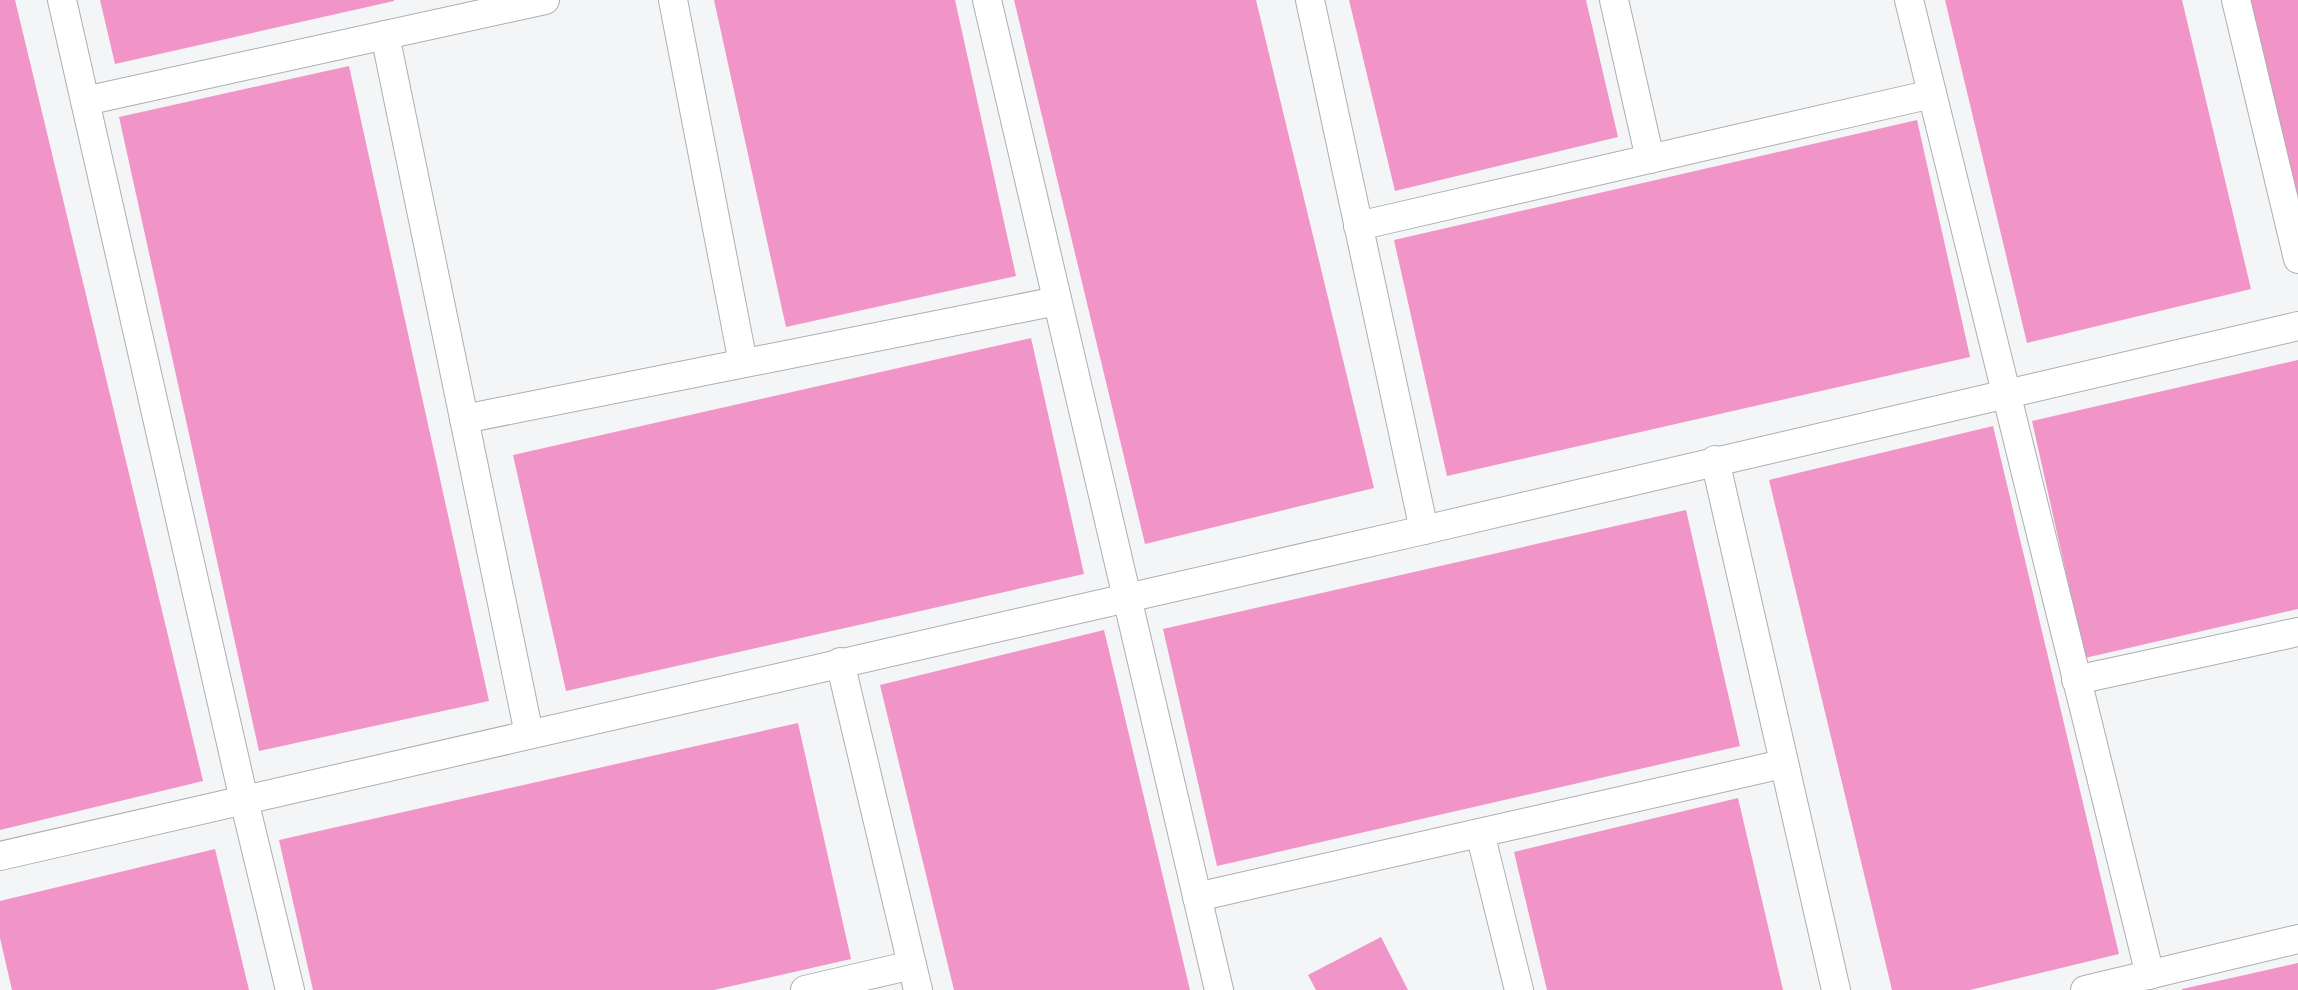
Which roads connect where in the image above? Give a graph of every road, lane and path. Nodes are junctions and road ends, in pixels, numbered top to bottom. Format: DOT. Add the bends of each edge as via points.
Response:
graph roads {
  1 [pos="62,0"];
  2 [pos="545,0"];
  3 [pos="673,0"];
  4 [pos="987,0"];
  5 [pos="1310,0"];
  6 [pos="1614,0"];
  7 [pos="1909,0"];
  8 [pos="2236,0"];
  9 [pos="385,35"];
  10 [pos="1932,94"];
  11 [pos="85,101"];
  12 [pos="1650,159"];
  13 [pos="1358,226"];
  14 [pos="2298,260"];
  15 [pos="1057,301"];
  16 [pos="2298,326"];
  17 [pos="743,363"];
  18 [pos="2006,394"];
  19 [pos="464,419"];
  20 [pos="1715,460"];
  21 [pos="1424,530"];
  22 [pos="1126,597"];
  23 [pos="2298,632"];
  24 [pos="840,662"];
  25 [pos="2076,680"];
  26 [pos="529,734"];
  27 [pos="1783,764"];
  28 [pos="244,800"];
  29 [pos="1480,833"];
  30 [pos="0,856"];
  31 [pos="1197,897"];
  32 [pos="2298,940"];
  33 [pos="2150,975"];
  34 [pos="915,977"];
  35 [pos="290,990"];
  36 [pos="806,990"];
  37 [pos="1218,990"];
  38 [pos="1519,990"];
  39 [pos="1836,990"];
  40 [pos="2084,990"];
  1 -- 11 [label="street"];
  2 -- 9 [label="street"];
  3 -- 17 [label="street"];
  4 -- 15 [label="street"];
  5 -- 13 [label="street"];
  6 -- 12 [label="street"];
  7 -- 10 [label="street"];
  8 -- 14 [label="street"];
  9 -- 11 [label="street"];
  9 -- 19 [label="street"];
  10 -- 12 [label="street"];
  10 -- 18 [label="street"];
  11 -- 28 [label="street"];
  12 -- 13 [label="street"];
  13 -- 21 [label="street"];
  15 -- 17 [label="street"];
  15 -- 22 [label="street"];
  16 -- 18 [label="street"];
  17 -- 19 [label="street"];
  18 -- 20 [label="street"];
  18 -- 25 [label="street"];
  19 -- 26 [label="street"];
  20 -- 21 [label="street"];
  20 -- 27 [label="street"];
  21 -- 22 [label="street"];
  22 -- 24 [label="street"];
  22 -- 31 [label="street"];
  23 -- 25 [label="street"];
  24 -- 26 [label="street"];
  24 -- 34 [label="street"];
  25 -- 33 [label="street"];
  26 -- 28 [label="street"];
  27 -- 29 [label="street"];
  27 -- 39 [label="street"];
  28 -- 30 [label="street"];
  28 -- 35 [label="street"];
  29 -- 31 [label="street"];
  29 -- 38 [label="street"];
  31 -- 37 [label="street"];
  32 -- 33 [label="street"];
  33 -- 40 [label="street"];
  34 -- 36 [label="street"];
}
